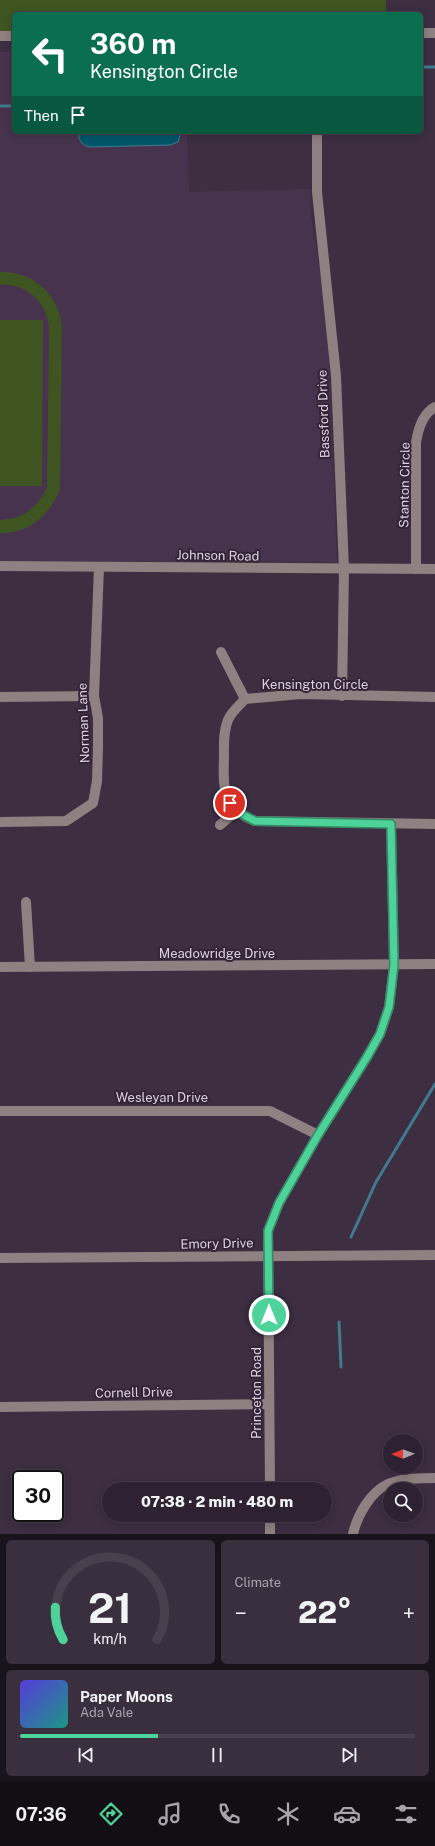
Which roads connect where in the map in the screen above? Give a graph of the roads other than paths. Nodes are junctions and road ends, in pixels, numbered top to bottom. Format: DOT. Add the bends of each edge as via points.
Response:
graph roads {
  1 [pos="423,33"];
  2 [pos="435,33"];
  3 [pos="0,36"];
  4 [pos="12,36"];
  5 [pos="317,134"];
  6 [pos="435,407"];
  7 [pos="0,566"];
  8 [pos="99,567"];
  9 [pos="344,569"];
  10 [pos="416,569"];
  11 [pos="435,569"];
  12 [pos="221,652"];
  13 [pos="94,696"];
  14 [pos="342,696"];
  15 [pos="0,697"];
  16 [pos="435,697"];
  17 [pos="245,698"];
  18 [pos="236,811"];
  19 [pos="0,822"];
  20 [pos="391,824"];
  21 [pos="435,824"];
  22 [pos="220,825"];
  23 [pos="26,902"];
  24 [pos="435,964"];
  25 [pos="394,965"];
  26 [pos="0,967"];
  27 [pos="30,967"];
  28 [pos="0,1111"];
  29 [pos="318,1135"];
  30 [pos="435,1255"];
  31 [pos="269,1256"];
  32 [pos="0,1258"];
  33 [pos="269,1404"];
  34 [pos="0,1407"];
  35 [pos="435,1478"];
  36 [pos="270,1482"];
  37 [pos="270,1522"];
  38 [pos="270,1534"];
  39 [pos="352,1534"];
  1 -- 2 [label="street"];
  3 -- 4 [label="street"];
  5 -- 9 [label="street, Bassford Drive" via="318,192 336,376"];
  6 -- 10 [label="street, Stanton Circle" via="424,417 418,429 416,444"];
  7 -- 8 [label="street, Johnson Road"];
  8 -- 9 [label="street, Johnson Road"];
  8 -- 13 [label="street, Norman Lane"];
  9 -- 10 [label="street, Johnson Road"];
  9 -- 14 [label="street, Bassford Drive"];
  10 -- 11 [label="street, Johnson Road"];
  12 -- 17 [label="street"];
  13 -- 15 [label="street"];
  13 -- 19 [label="street, Norman Lane" via="98,718 98,748 93,803 66,821"];
  14 -- 16 [label="street, Kensington Circle"];
  14 -- 17 [label="street, Kensington Circle" via="301,694"];
  17 -- 18 [label="street, Kensington Circle" via="228,718 224,731 224,783 230,803"];
  18 -- 20 [label="street" via="255,821 270,823"];
  18 -- 22 [label="street"];
  20 -- 21 [label="street"];
  20 -- 25 [label="street, Princeton Road"];
  23 -- 27 [label="street"];
  24 -- 25 [label="street, Meadowridge Drive"];
  25 -- 27 [label="street, Meadowridge Drive"];
  25 -- 29 [label="street, Princeton Road" via="389,1007 380,1034"];
  26 -- 27 [label="street, Meadowridge Drive"];
  28 -- 29 [label="street, Wesleyan Drive" via="270,1111"];
  29 -- 31 [label="street, Princeton Road" via="279,1203 268,1231"];
  30 -- 31 [label="street, Emory Drive"];
  31 -- 32 [label="street, Emory Drive"];
  31 -- 33 [label="street, Princeton Road"];
  33 -- 34 [label="street, Cornell Drive"];
  33 -- 36 [label="street, Princeton Road"];
  35 -- 39 [label="street" via="387,1484 368,1501"];
  37 -- 38 [label="street"];
}
